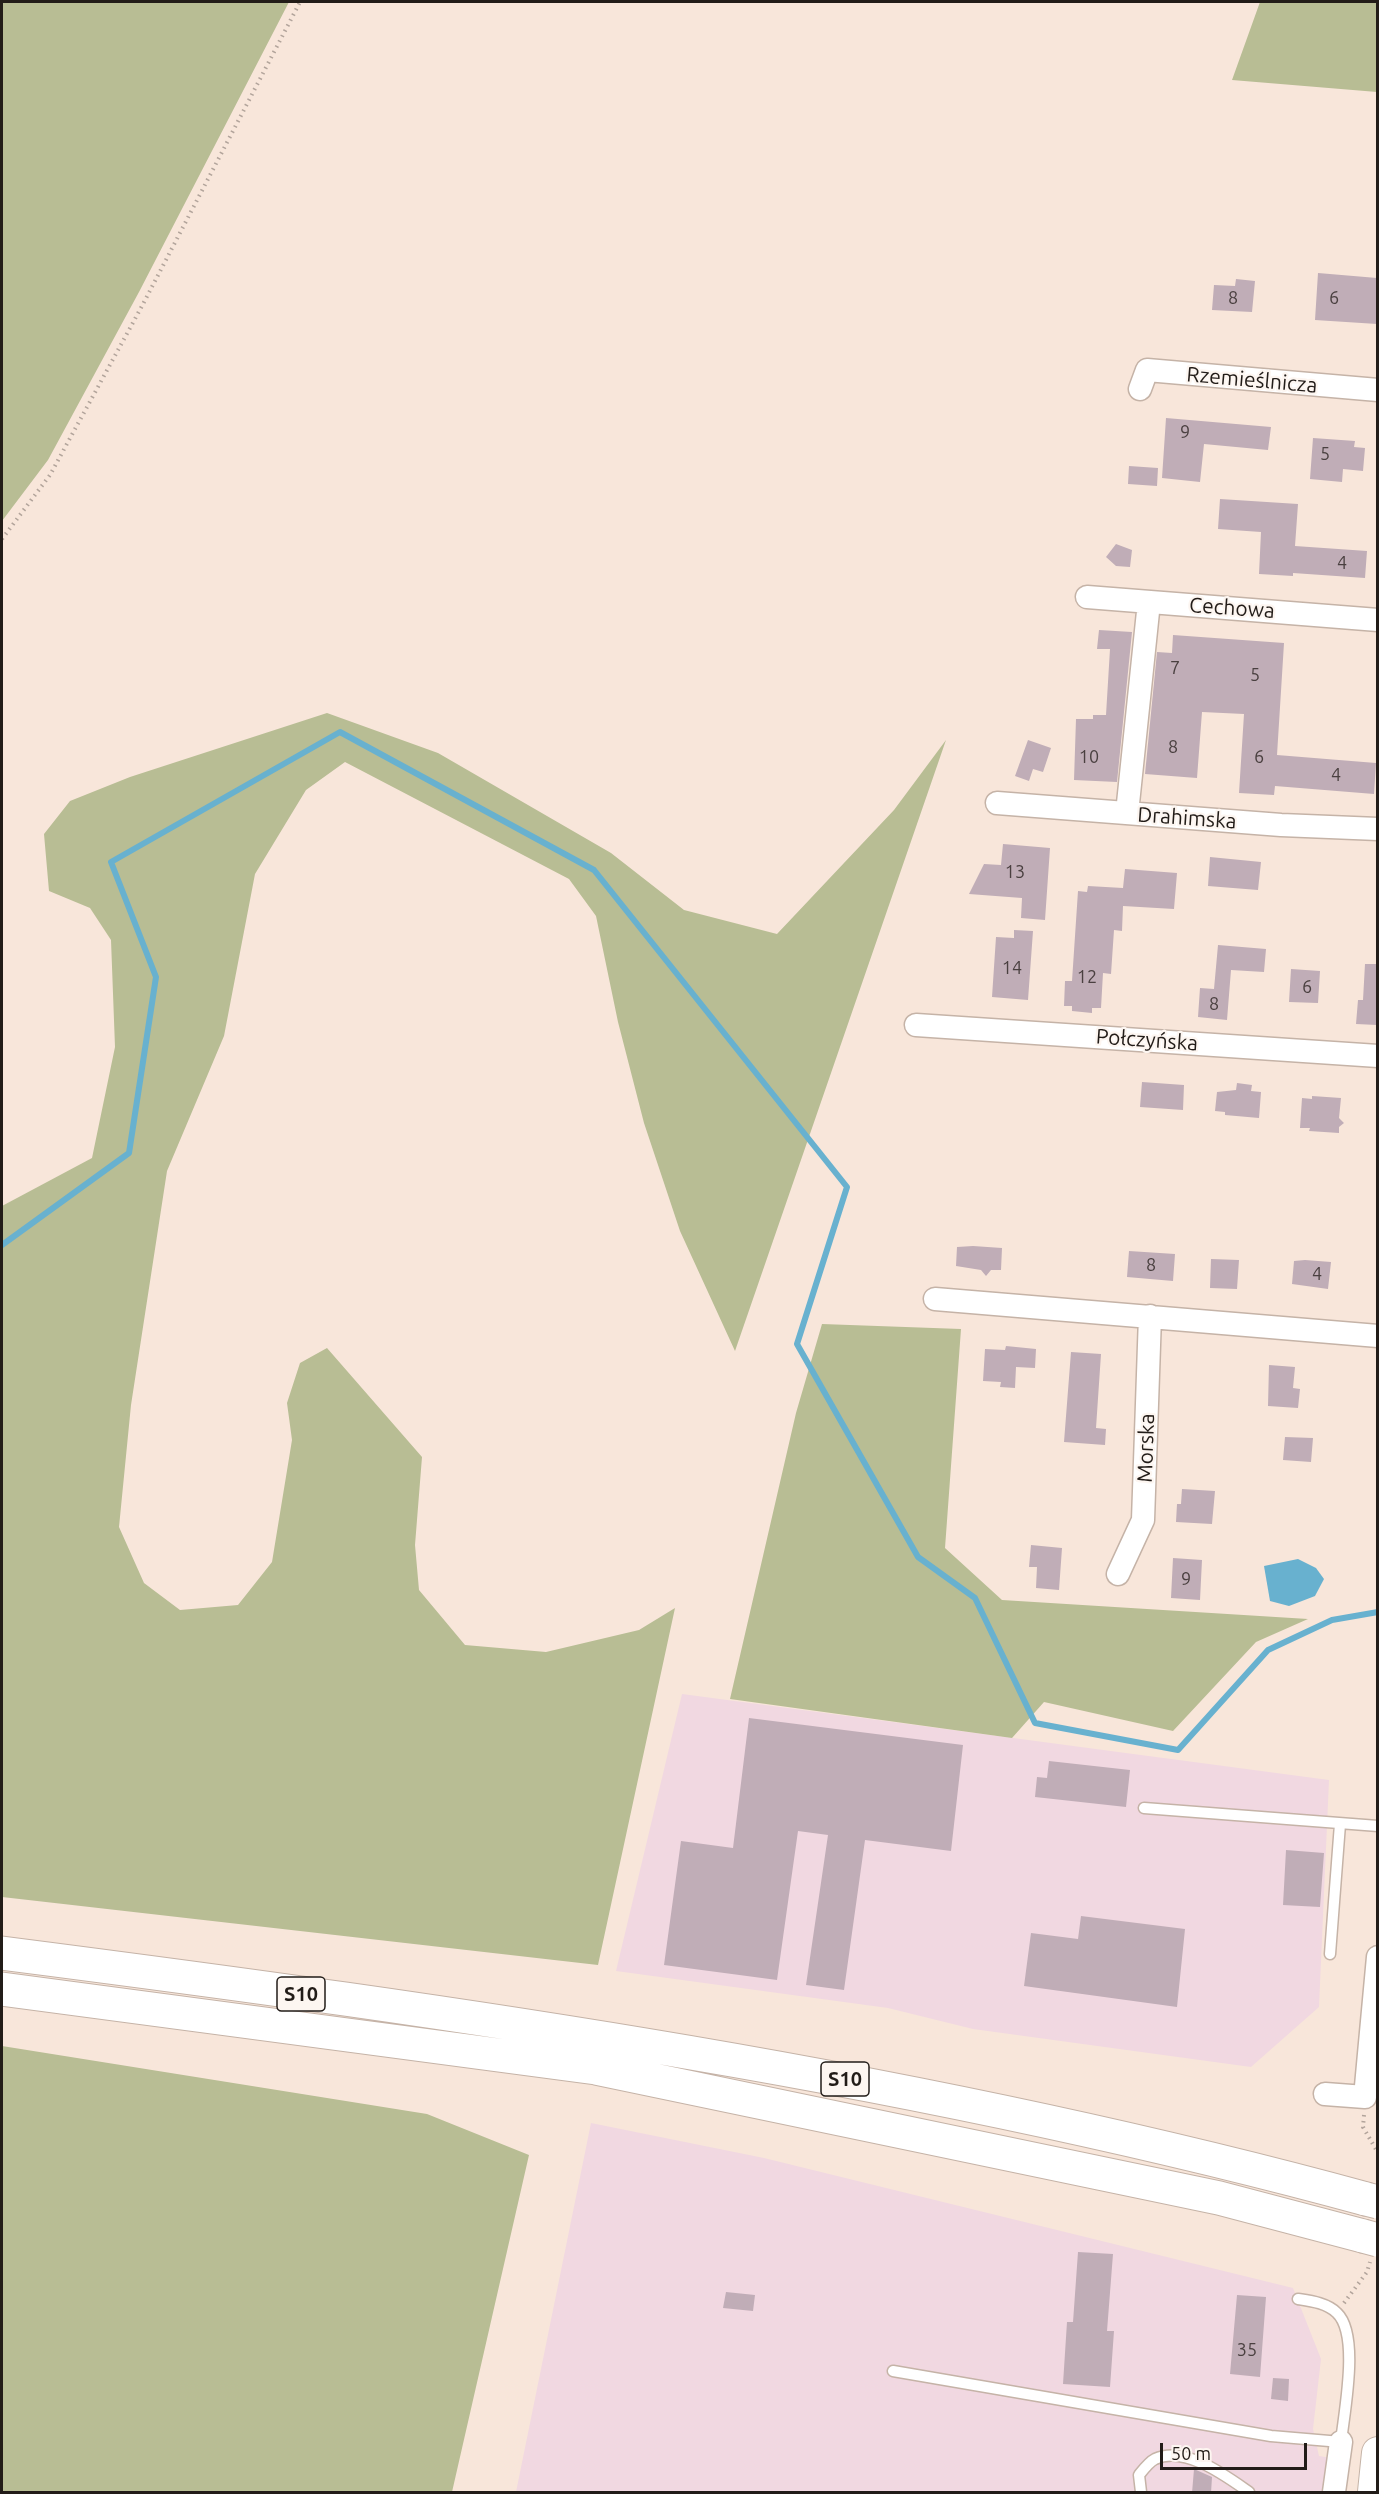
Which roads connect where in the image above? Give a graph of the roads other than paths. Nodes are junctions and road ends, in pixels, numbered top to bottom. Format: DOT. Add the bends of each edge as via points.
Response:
graph roads {
  1 [pos="1140,389"];
  2 [pos="1377,390"];
  3 [pos="1087,597"];
  4 [pos="1149,602"];
  5 [pos="1377,620"];
  6 [pos="997,803"];
  7 [pos="1127,813"];
  8 [pos="1377,829"];
  9 [pos="916,1025"];
  10 [pos="1377,1056"];
  11 [pos="935,1299"];
  12 [pos="1150,1316"];
  13 [pos="1377,1336"];
  14 [pos="1118,1574"];
  15 [pos="1144,1808"];
  16 [pos="1340,1824"];
  17 [pos="1377,1826"];
  18 [pos="2,1953"];
  19 [pos="1330,1953"];
  20 [pos="1377,1958"];
  21 [pos="2,1989"];
  22 [pos="1325,2094"];
  23 [pos="1372,2201"];
  24 [pos="1370,2238"];
  25 [pos="1298,2299"];
  26 [pos="892,2371"];
  27 [pos="1341,2442"];
  28 [pos="1377,2453"];
  29 [pos="1141,2493"];
  30 [pos="1249,2493"];
  31 [pos="1334,2493"];
  32 [pos="1374,2493"];
  1 -- 2 [label="street, Rzemieślnicza" via="1147,370"];
  3 -- 4 [label="street, Cechowa"];
  4 -- 5 [label="street, Cechowa"];
  4 -- 7 [label="street"];
  6 -- 7 [label="street, Drahimska"];
  7 -- 8 [label="street, Drahimska"];
  9 -- 10 [label="street, Połczyńska"];
  11 -- 12 [label="street"];
  12 -- 13 [label="street"];
  12 -- 14 [label="street, Morska" via="1143,1520"];
  15 -- 16 [label="lane"];
  16 -- 17 [label="lane"];
  16 -- 19 [label="lane"];
  18 -- 23 [label="highway, S10" via="599,2035 787,2068 1089,2128"];
  20 -- 22 [label="street" via="1365,2097"];
  21 -- 24 [label="highway, S10" via="596,2068 1219,2198"];
  25 -- 27 [label="lane" via="1337,2313 1348,2333"];
  26 -- 27 [label="lane" via="1272,2436"];
  27 -- 31 [label="street"];
  28 -- 32 [label="main road"];
  29 -- 30 [label="lane" via="1138,2475 1153,2459 1170,2455 1216,2471"];
}
